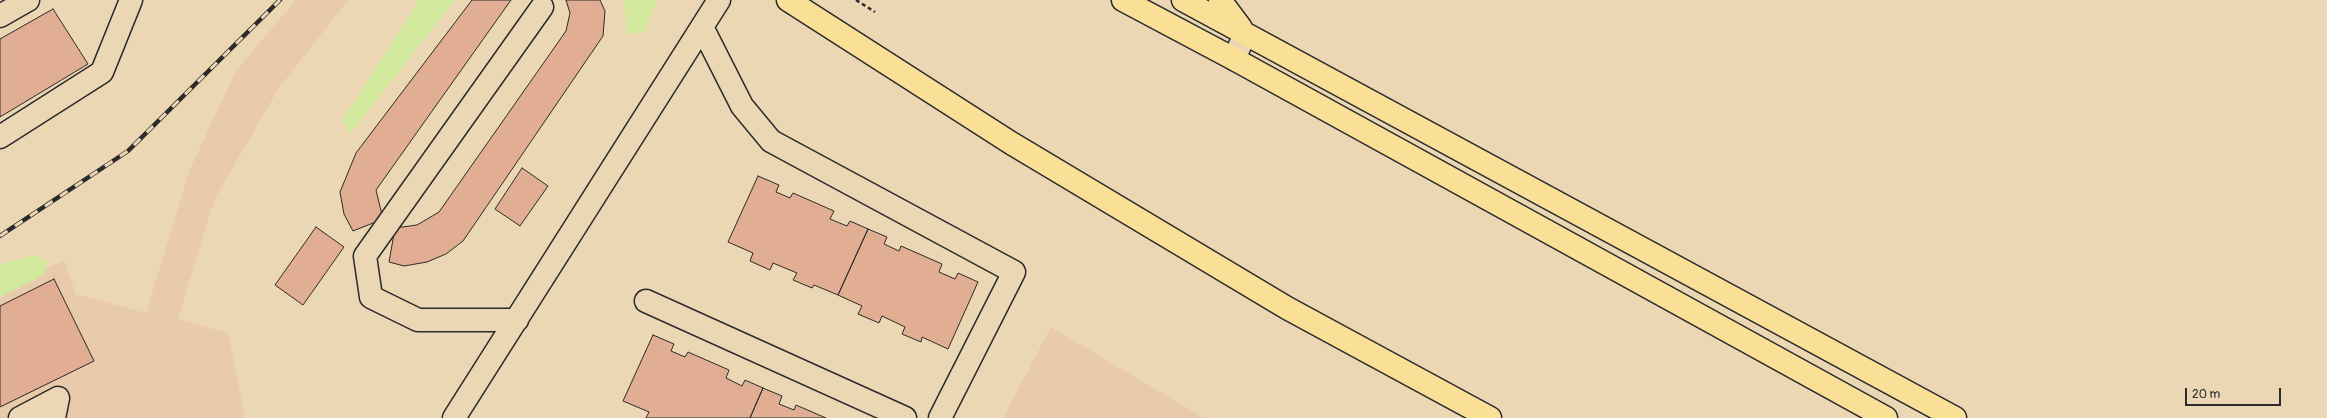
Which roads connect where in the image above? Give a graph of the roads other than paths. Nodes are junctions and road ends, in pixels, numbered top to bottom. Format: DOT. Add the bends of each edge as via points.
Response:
graph roads {
  1 [pos="28,0"];
  2 [pos="131,0"];
  3 [pos="719,0"];
  4 [pos="788,0"];
  5 [pos="1123,0"];
  6 [pos="1183,0"];
  7 [pos="1220,0"];
  8 [pos="542,6"];
  9 [pos="0,16"];
  10 [pos="702,27"];
  11 [pos="1245,34"];
  12 [pos="1234,58"];
  13 [pos="0,137"];
  14 [pos="646,301"];
  15 [pos="518,320"];
  16 [pos="464,415"];
  17 [pos="20,418"];
  18 [pos="54,418"];
  19 [pos="905,418"];
  20 [pos="940,418"];
  21 [pos="1490,418"];
  22 [pos="1886,418"];
  23 [pos="1954,418"];
  1 -- 9 [label="street"];
  2 -- 13 [label="street" via="102,72"];
  3 -- 10 [label="street"];
  4 -- 21 [label="main road" via="1024,151 1287,308"];
  5 -- 12 [label="main road"];
  6 -- 11 [label="main road"];
  7 -- 11 [label="main road"];
  8 -- 15 [label="street" via="365,256 371,297 418,320"];
  10 -- 15 [label="street"];
  10 -- 20 [label="street" via="742,106 770,141 1014,272"];
  11 -- 12 [label="street"];
  11 -- 23 [label="main road"];
  12 -- 22 [label="main road"];
  14 -- 19 [label="street"];
  15 -- 16 [label="street"];
  17 -- 18 [label="street" via="58,398"];
}
